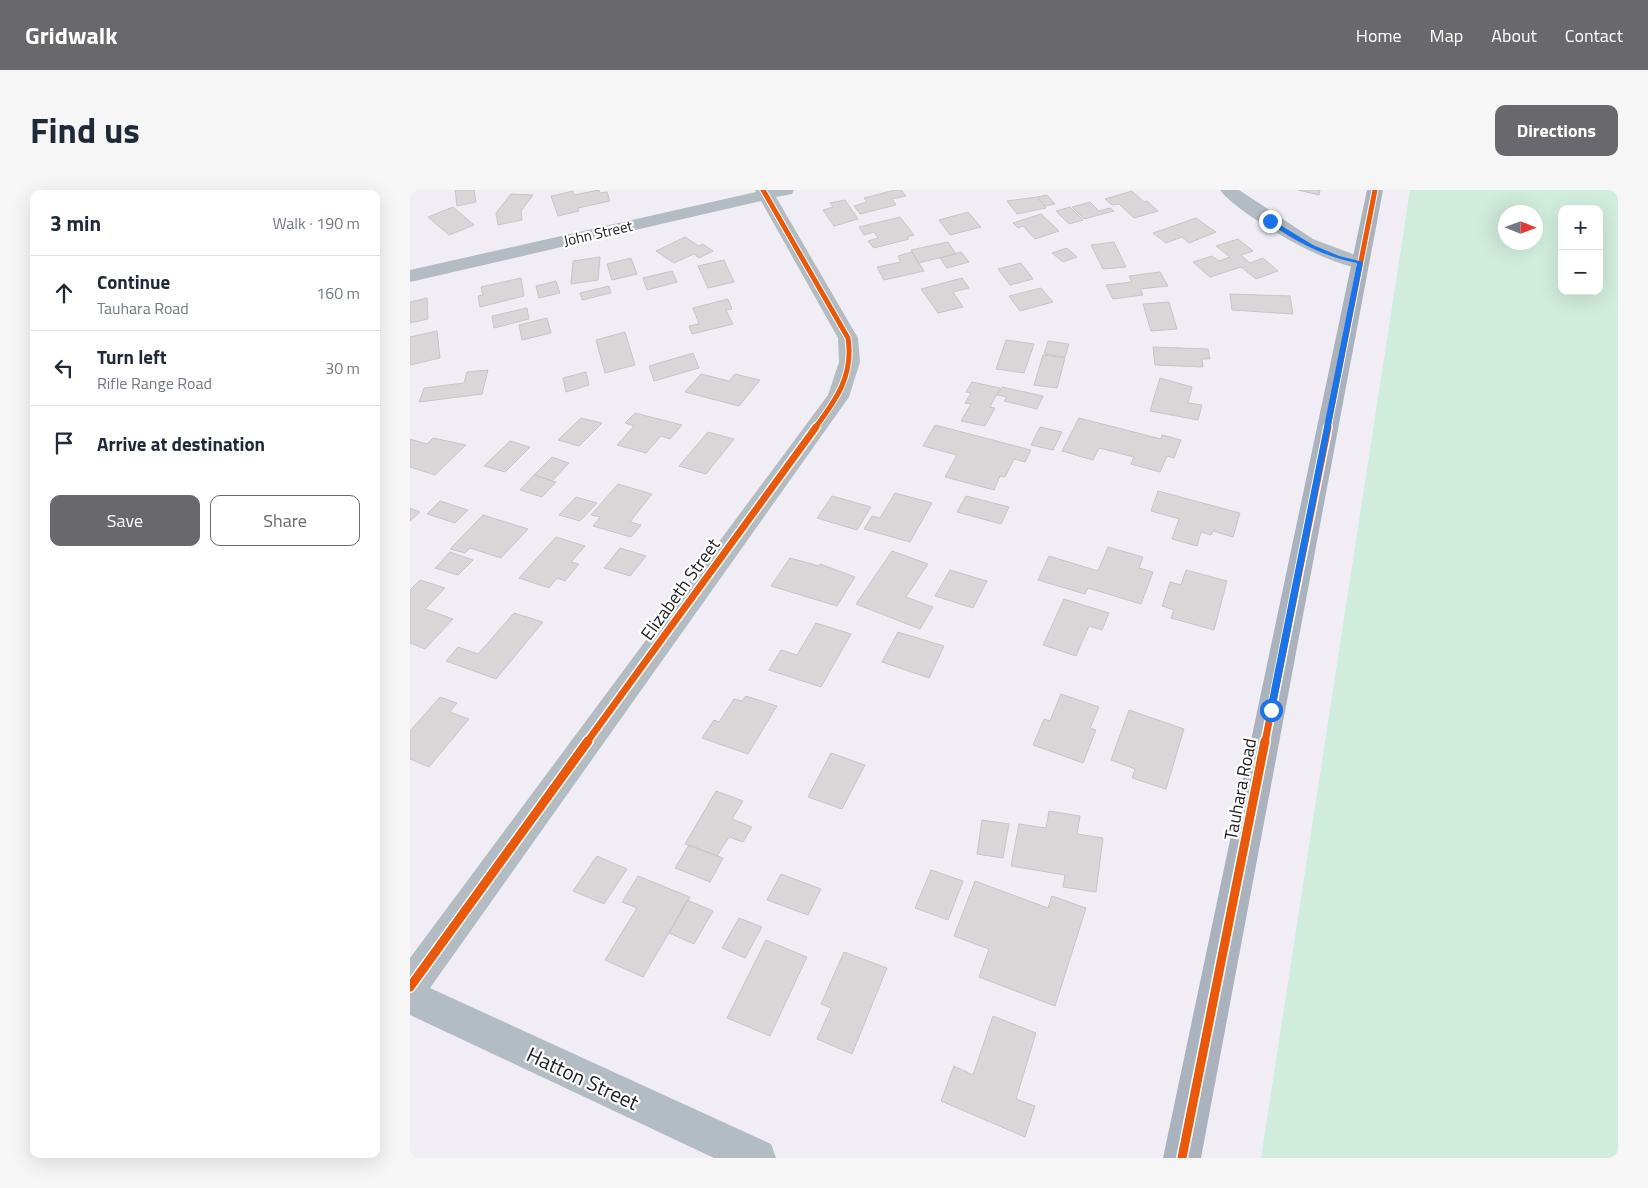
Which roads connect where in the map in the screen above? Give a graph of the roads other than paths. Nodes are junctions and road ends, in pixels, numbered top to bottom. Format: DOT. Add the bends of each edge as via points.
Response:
graph roads {
  1 [pos="1228,190"];
  2 [pos="1375,190"];
  3 [pos="771,192"];
  4 [pos="1360,262"];
  5 [pos="410,276"];
  6 [pos="410,987"];
  7 [pos="410,997"];
  8 [pos="757,1158"];
  9 [pos="1182,1158"];
  1 -- 4 [label="street" via="1297,238 1338,258"];
  2 -- 4 [label="main road, Tauhara Road"];
  3 -- 5 [label="street, John Street"];
  3 -- 6 [label="street, Elizabeth Street" via="848,338 851,355 848,374 838,397"];
  4 -- 9 [label="main road, Tauhara Road"];
  7 -- 8 [label="street, Hatton Street"];
}
